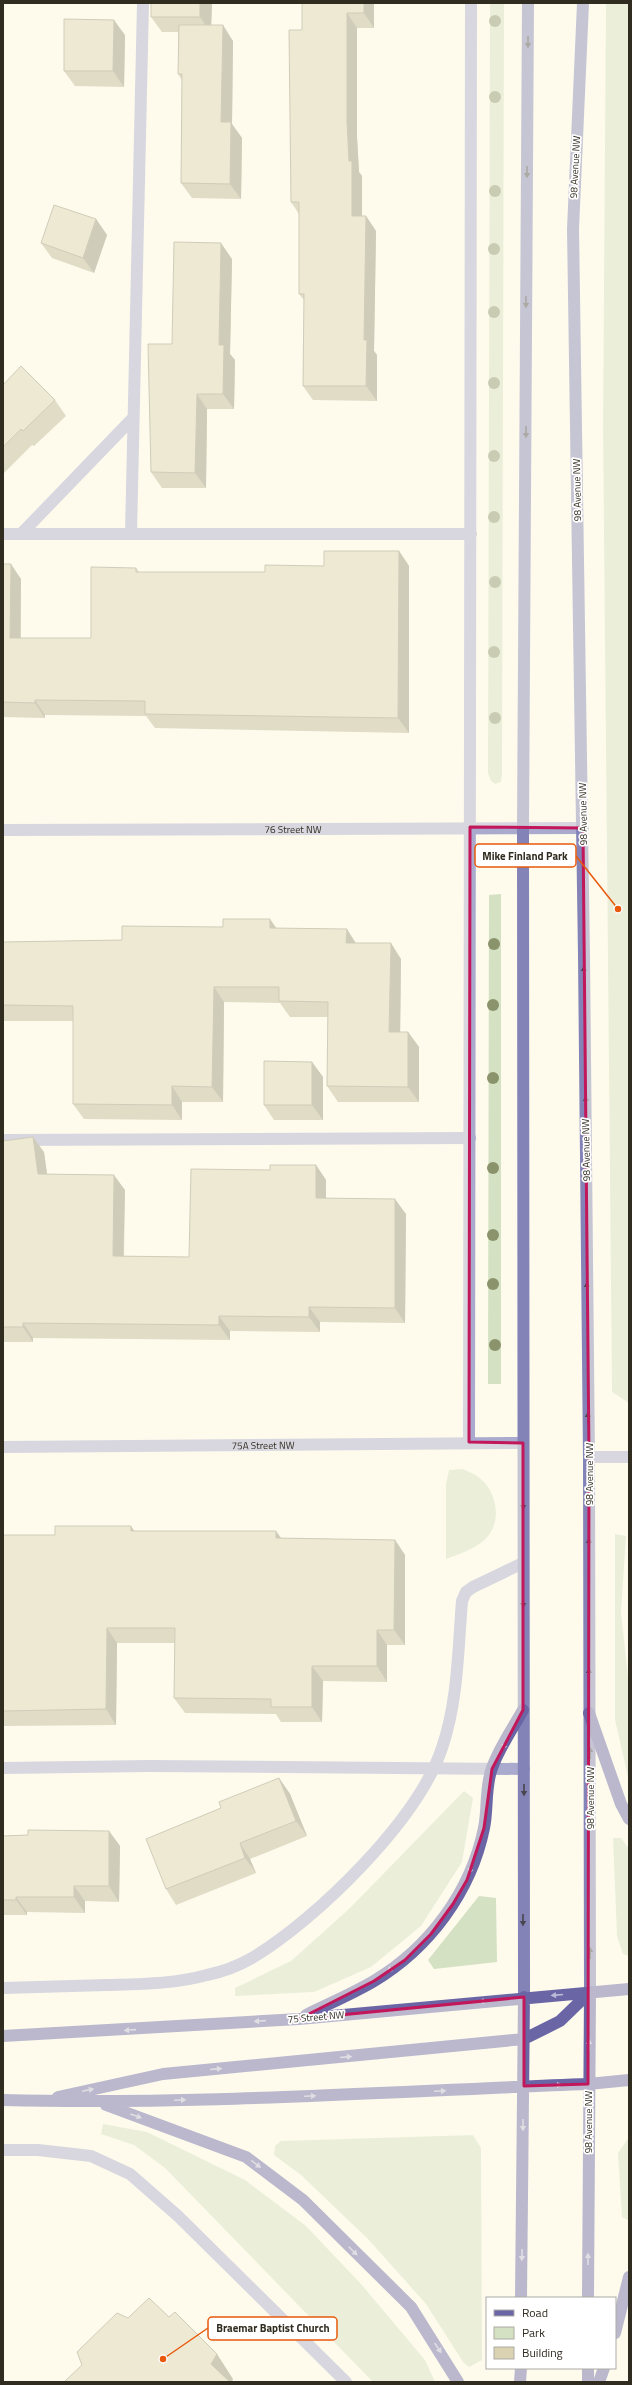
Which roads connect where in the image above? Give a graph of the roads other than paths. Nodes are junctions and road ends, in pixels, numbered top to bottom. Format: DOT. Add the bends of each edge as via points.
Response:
graph roads {
  1 [pos="143,3"];
  2 [pos="471,3"];
  3 [pos="528,3"];
  4 [pos="583,3"];
  5 [pos="133,418"];
  6 [pos="3,534"];
  7 [pos="22,534"];
  8 [pos="131,534"];
  9 [pos="471,534"];
  10 [pos="470,827"];
  11 [pos="523,827"];
  12 [pos="583,828"];
  13 [pos="3,830"];
  14 [pos="470,1138"];
  15 [pos="3,1140"];
  16 [pos="469,1442"];
  17 [pos="523,1443"];
  18 [pos="3,1447"];
  19 [pos="589,1457"];
  20 [pos="629,1457"];
  21 [pos="523,1564"];
  22 [pos="523,1710"];
  23 [pos="590,1713"];
  24 [pos="3,1768"];
  25 [pos="434,1769"];
  26 [pos="492,1769"];
  27 [pos="524,1769"];
  28 [pos="629,1820"];
  29 [pos="3,1988"];
  30 [pos="629,1989"];
  31 [pos="590,1992"];
  32 [pos="524,1997"];
  33 [pos="299,2018"];
  34 [pos="3,2036"];
  35 [pos="524,2039"];
  36 [pos="629,2080"];
  37 [pos="588,2084"];
  38 [pos="524,2086"];
  39 [pos="3,2100"];
  40 [pos="36,2101"];
  41 [pos="99,2102"];
  42 [pos="3,2150"];
  43 [pos="629,2277"];
  44 [pos="521,2297"];
  45 [pos="588,2297"];
  46 [pos="616,2329"];
  47 [pos="520,2369"];
  48 [pos="588,2369"];
  49 [pos="604,2369"];
  50 [pos="346,2382"];
  51 [pos="458,2382"];
  52 [pos="520,2382"];
  53 [pos="588,2382"];
  54 [pos="599,2382"];
  1 -- 5 [label="street"];
  2 -- 9 [label="street"];
  3 -- 11 [label="main road, one-way"];
  4 -- 12 [label="main road, 98 Avenue NW" via="573,229"];
  5 -- 7 [label="street"];
  5 -- 8 [label="street"];
  6 -- 7 [label="street"];
  7 -- 8 [label="street"];
  8 -- 9 [label="street"];
  9 -- 10 [label="street"];
  10 -- 11 [label="street, 76 Street NW"];
  10 -- 13 [label="street, 76 Street NW"];
  10 -- 14 [label="street"];
  11 -- 12 [label="street, 76 Street NW"];
  11 -- 17 [label="main road"];
  19 -- 12 [label="main road, 98 Avenue NW, one-way"];
  14 -- 15 [label="street"];
  14 -- 16 [label="street"];
  16 -- 17 [label="street, 75A Street NW"];
  16 -- 18 [label="street, 75A Street NW"];
  17 -- 21 [label="main road, one-way"];
  19 -- 20 [label="street"];
  23 -- 19 [label="main road, 98 Avenue NW, one-way"];
  21 -- 22 [label="main road, one-way"];
  21 -- 25 [label="street" via="473,1587 466,1592 462,1601 455,1695 449,1725"];
  22 -- 26 [label="main road, one-way"];
  22 -- 27 [label="main road"];
  23 -- 28 [label="main road" via="621,1804"];
  31 -- 23 [label="main road, 98 Avenue NW, one-way"];
  24 -- 25 [label="street" via="149,1766"];
  25 -- 26 [label="street"];
  25 -- 29 [label="street" via="396,1828 302,1922 251,1959 230,1968 179,1981 154,1984"];
  26 -- 27 [label="street"];
  26 -- 33 [label="main road, one-way" via="484,1828 477,1854 467,1880 431,1934 405,1960 374,1981"];
  27 -- 32 [label="main road, one-way"];
  30 -- 31 [label="main road, 75 Street NW"];
  31 -- 32 [label="main road, 75 Street NW, one-way"];
  31 -- 35 [label="main road" via="560,2021"];
  37 -- 31 [label="main road, 98 Avenue NW, one-way"];
  32 -- 33 [label="main road, 75 Street NW, one-way"];
  32 -- 35 [label="main road"];
  33 -- 34 [label="main road, 75 Street NW, one-way"];
  35 -- 38 [label="main road"];
  40 -- 35 [label="main road, one-way" via="163,2074"];
  36 -- 37 [label="main road"];
  38 -- 37 [label="main road, one-way"];
  45 -- 37 [label="main road, 98 Avenue NW, one-way"];
  41 -- 38 [label="main road, one-way" via="299,2097"];
  38 -- 44 [label="main road, one-way"];
  39 -- 40 [label="main road"];
  40 -- 41 [label="main road"];
  41 -- 51 [label="main road, one-way" via="246,2157 303,2200 411,2307"];
  42 -- 50 [label="street" via="38,2150 91,2156 130,2174 178,2216"];
  43 -- 46 [label="main road"];
  47 -- 52 [label="main road"];
  48 -- 53 [label="main road"];
  49 -- 54 [label="main road"];
}
